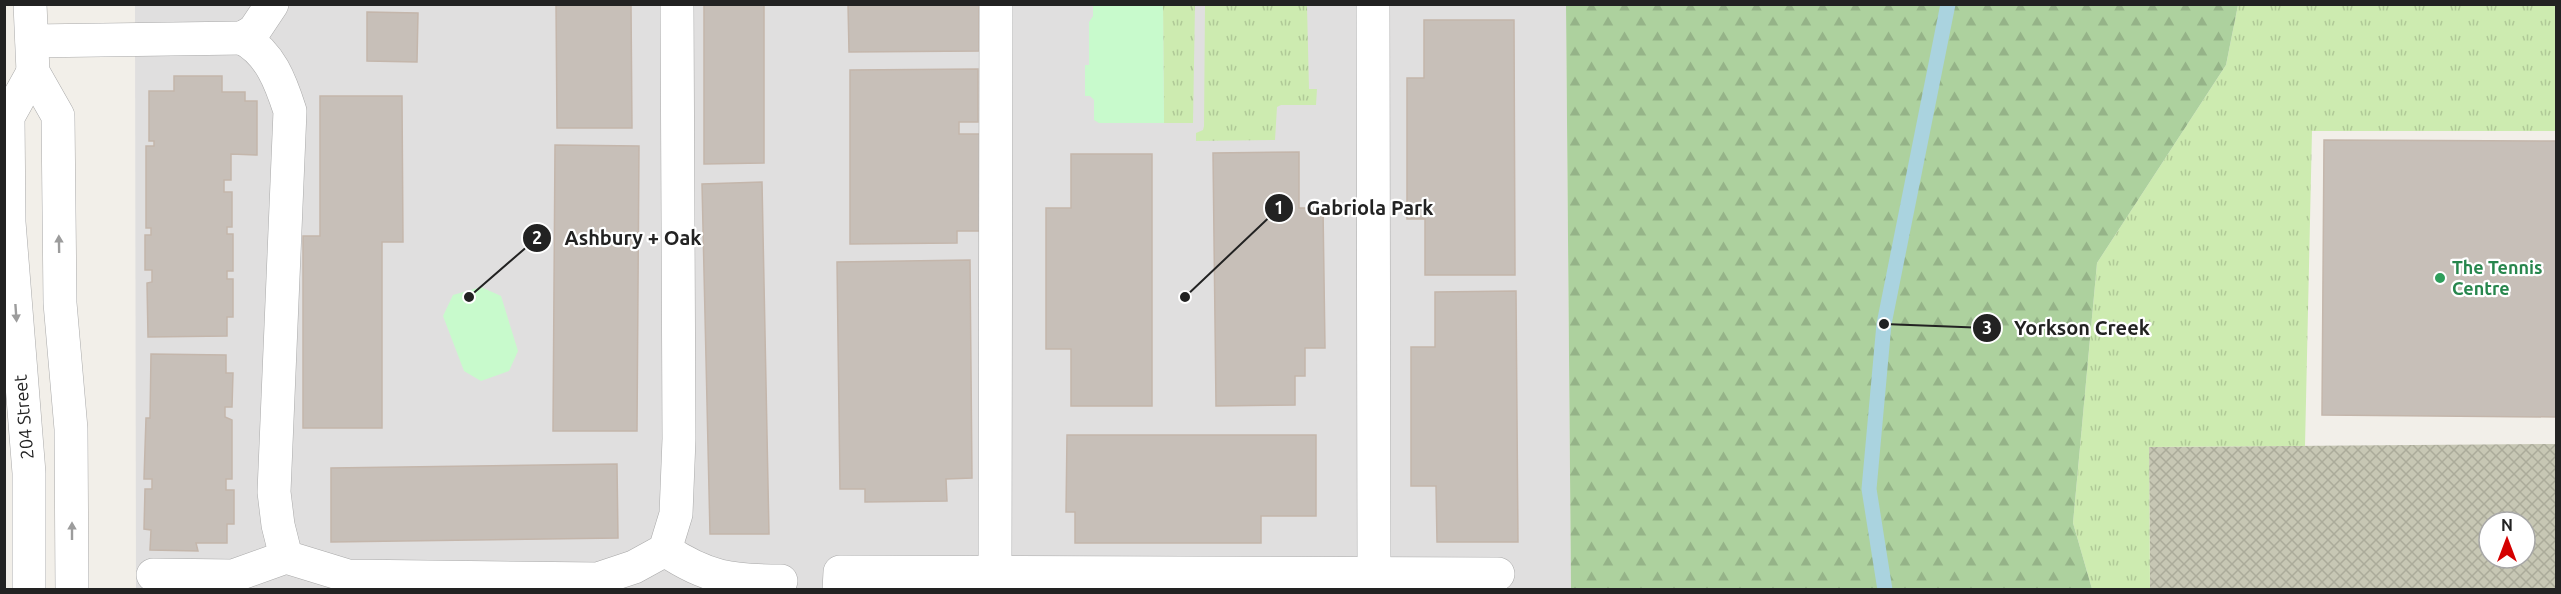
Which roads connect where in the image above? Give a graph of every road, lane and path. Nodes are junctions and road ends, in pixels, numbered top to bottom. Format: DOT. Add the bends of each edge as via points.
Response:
graph roads {
  1 [pos="30,4"];
  2 [pos="272,4"];
  3 [pos="677,4"];
  4 [pos="996,4"];
  5 [pos="1373,4"];
  6 [pos="243,38"];
  7 [pos="23,62"];
  8 [pos="665,550"];
  9 [pos="286,557"];
  10 [pos="995,572"];
  11 [pos="1374,574"];
  12 [pos="1498,574"];
  13 [pos="153,575"];
  14 [pos="781,581"];
  15 [pos="29,590"];
  16 [pos="72,590"];
  17 [pos="839,590"];
  1 -- 7 [label="street"];
  2 -- 6 [label="street" via="254,31"];
  3 -- 8 [label="street" via="679,440 676,514"];
  4 -- 10 [label="street"];
  5 -- 11 [label="street"];
  6 -- 7 [label="street"];
  6 -- 9 [label="street" via="256,45 267,59 290,111 274,492"];
  7 -- 15 [label="street, 204 Street, one-way" via="8,117 9,222 29,473"];
  16 -- 7 [label="street, one-way" via="71,429 60,303 58,116"];
  8 -- 9 [label="street" via="634,567 598,579 348,576"];
  8 -- 14 [label="street" via="692,567 721,578"];
  9 -- 13 [label="street" via="233,576"];
  10 -- 11 [label="street"];
  10 -- 17 [label="street" via="840,572"];
  11 -- 12 [label="street"];
}
